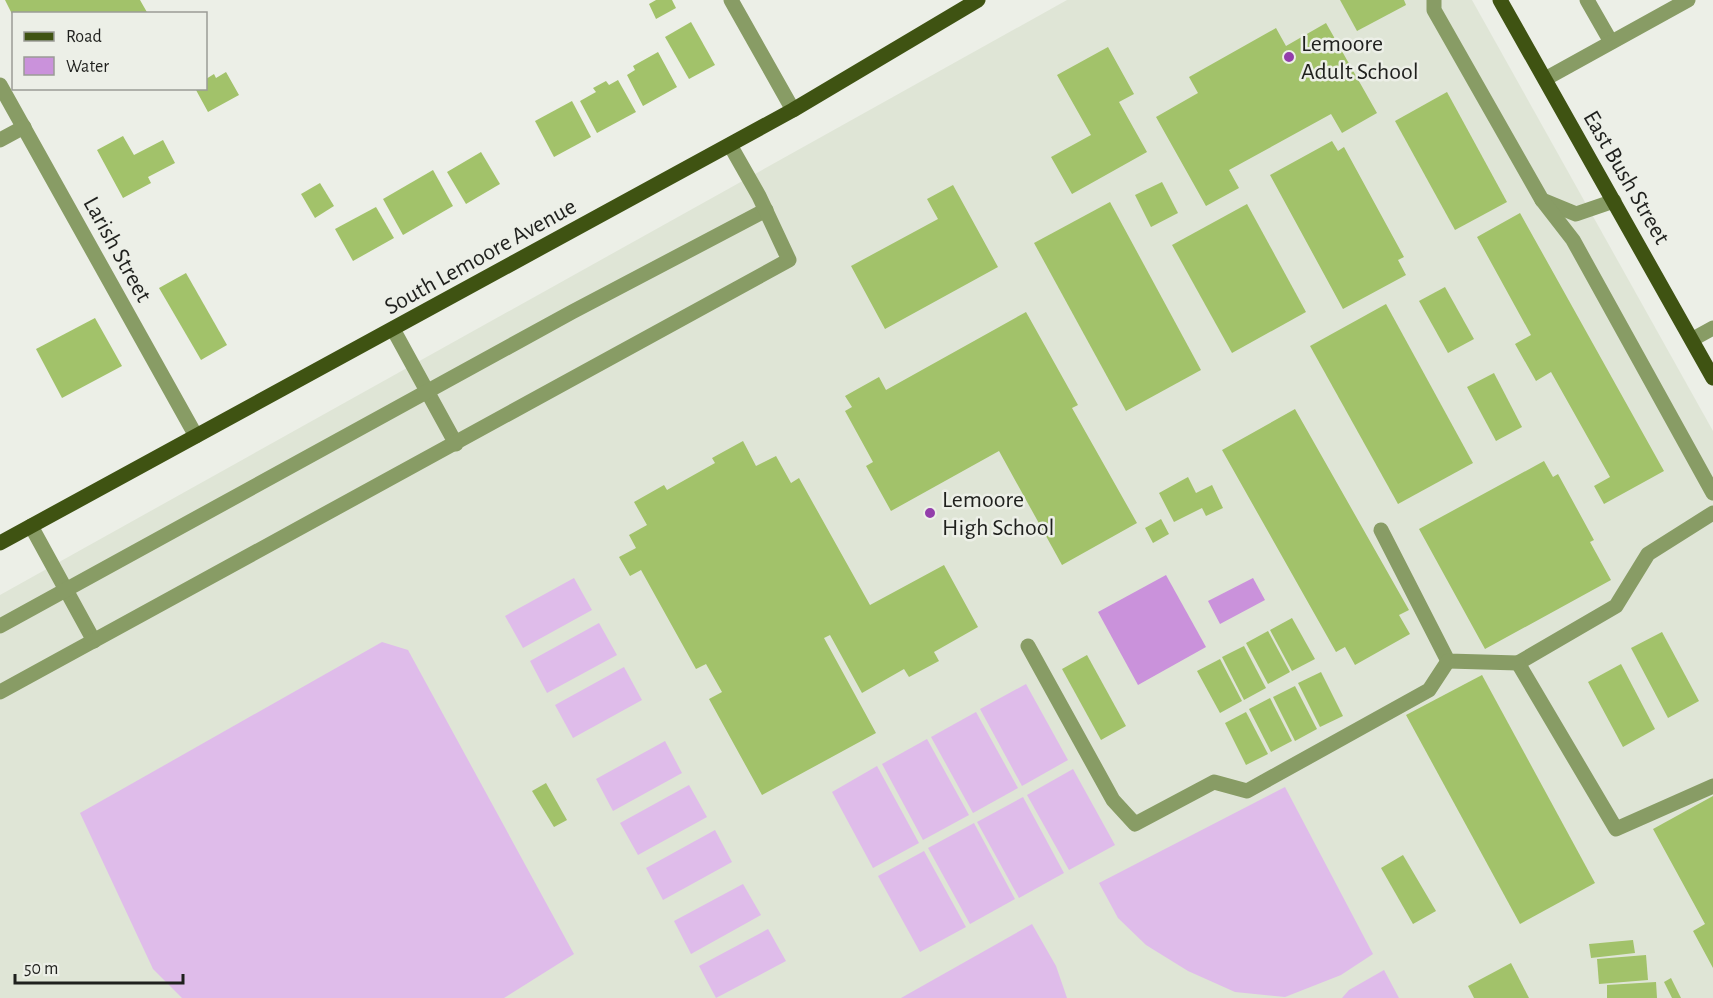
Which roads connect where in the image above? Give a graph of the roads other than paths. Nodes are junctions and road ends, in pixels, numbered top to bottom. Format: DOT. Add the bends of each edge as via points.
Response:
graph roads {
  1 [pos="731,0"];
  2 [pos="978,0"];
  3 [pos="1434,0"];
  4 [pos="1500,0"];
  5 [pos="1587,0"];
  6 [pos="1688,0"];
  7 [pos="1611,42"];
  8 [pos="1545,79"];
  9 [pos="0,85"];
  10 [pos="793,110"];
  11 [pos="24,127"];
  12 [pos="0,140"];
  13 [pos="730,145"];
  14 [pos="1542,200"];
  15 [pos="1614,201"];
  16 [pos="766,210"];
  17 [pos="1713,328"];
  18 [pos="393,330"];
  19 [pos="1693,339"];
  20 [pos="1713,378"];
  21 [pos="429,393"];
  22 [pos="196,436"];
  23 [pos="456,444"];
  24 [pos="1713,493"];
  25 [pos="1713,513"];
  26 [pos="31,526"];
  27 [pos="1381,530"];
  28 [pos="0,543"];
  29 [pos="66,591"];
  30 [pos="0,626"];
  31 [pos="94,641"];
  32 [pos="1028,646"];
  33 [pos="1448,661"];
  34 [pos="1518,663"];
  35 [pos="0,692"];
  36 [pos="1713,786"];
  1 -- 10 [label="street"];
  2 -- 10 [label="main road, South Lemoore Avenue"];
  3 -- 14 [label="street" via="1434,10"];
  4 -- 8 [label="main road, East Bush Street"];
  5 -- 7 [label="street"];
  6 -- 7 [label="street"];
  7 -- 8 [label="street"];
  8 -- 15 [label="main road, East Bush Street"];
  9 -- 11 [label="street, Larish Street"];
  10 -- 13 [label="main road, South Lemoore Avenue"];
  11 -- 12 [label="street"];
  11 -- 22 [label="street, Larish Street"];
  13 -- 16 [label="street"];
  13 -- 18 [label="main road, South Lemoore Avenue"];
  14 -- 15 [label="street" via="1576,214"];
  14 -- 24 [label="street" via="1573,240"];
  15 -- 19 [label="main road, East Bush Street"];
  16 -- 21 [label="street"];
  16 -- 23 [label="street" via="789,260"];
  17 -- 19 [label="street"];
  18 -- 21 [label="street"];
  18 -- 22 [label="main road, South Lemoore Avenue"];
  19 -- 20 [label="main road, East Bush Street"];
  21 -- 23 [label="street"];
  21 -- 29 [label="street"];
  22 -- 26 [label="main road, South Lemoore Avenue"];
  23 -- 31 [label="street"];
  25 -- 34 [label="street" via="1648,554 1616,606"];
  26 -- 28 [label="main road, South Lemoore Avenue"];
  26 -- 29 [label="street"];
  27 -- 33 [label="street"];
  29 -- 30 [label="street"];
  29 -- 31 [label="street"];
  31 -- 35 [label="street"];
  32 -- 33 [label="street" via="1113,800 1135,824 1214,782 1246,791 1429,690"];
  33 -- 34 [label="street"];
  34 -- 36 [label="street" via="1616,829"];
}
